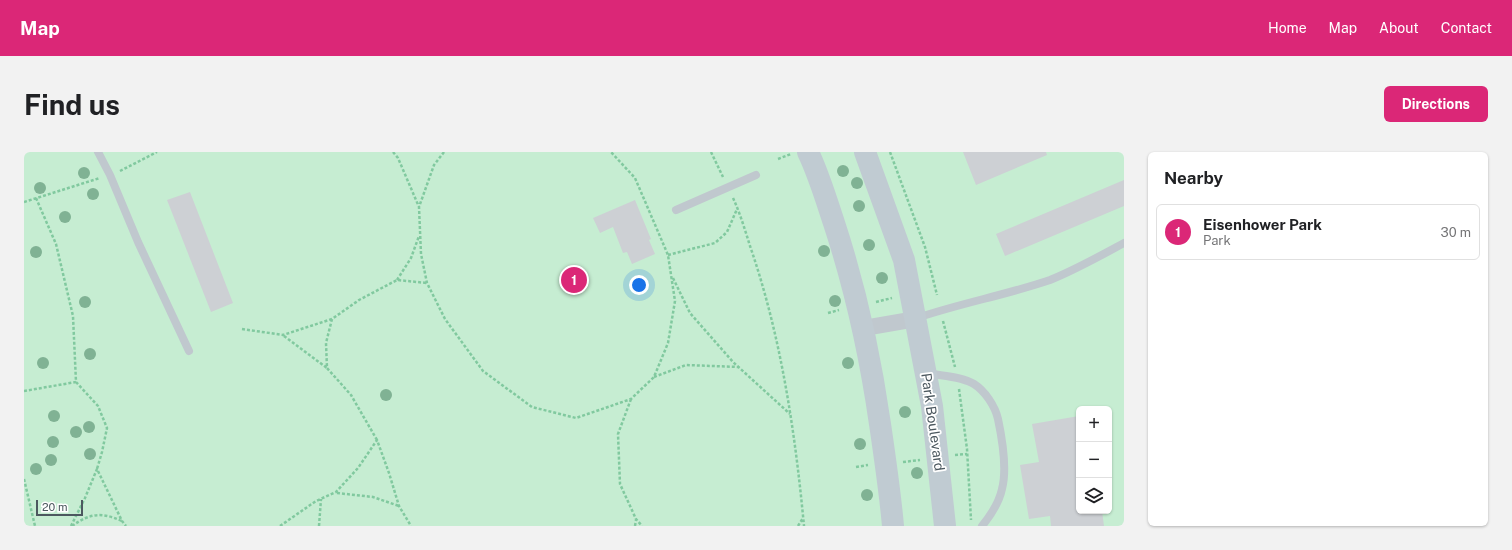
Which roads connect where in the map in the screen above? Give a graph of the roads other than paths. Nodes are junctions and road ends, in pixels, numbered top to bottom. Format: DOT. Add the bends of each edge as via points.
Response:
graph roads {
  1 [pos="98,152"];
  2 [pos="808,152"];
  3 [pos="865,152"];
  4 [pos="756,176"];
  5 [pos="676,210"];
  6 [pos="1124,243"];
  7 [pos="916,319"];
  8 [pos="864,328"];
  9 [pos="189,351"];
  10 [pos="926,373"];
  11 [pos="893,526"];
  12 [pos="946,526"];
  13 [pos="982,526"];
  1 -- 9 [label="lane"];
  2 -- 8 [label="street" via="847,260"];
  3 -- 7 [label="street, Park Boulevard" via="904,260"];
  4 -- 5 [label="lane"];
  6 -- 7 [label="lane" via="1051,279"];
  7 -- 8 [label="street"];
  7 -- 10 [label="street, Park Boulevard"];
  8 -- 11 [label="street" via="886,463"];
  10 -- 12 [label="street, Park Boulevard"];
  10 -- 13 [label="lane" via="958,378 974,384 988,397 998,418 1004,479 997,505"];
}
